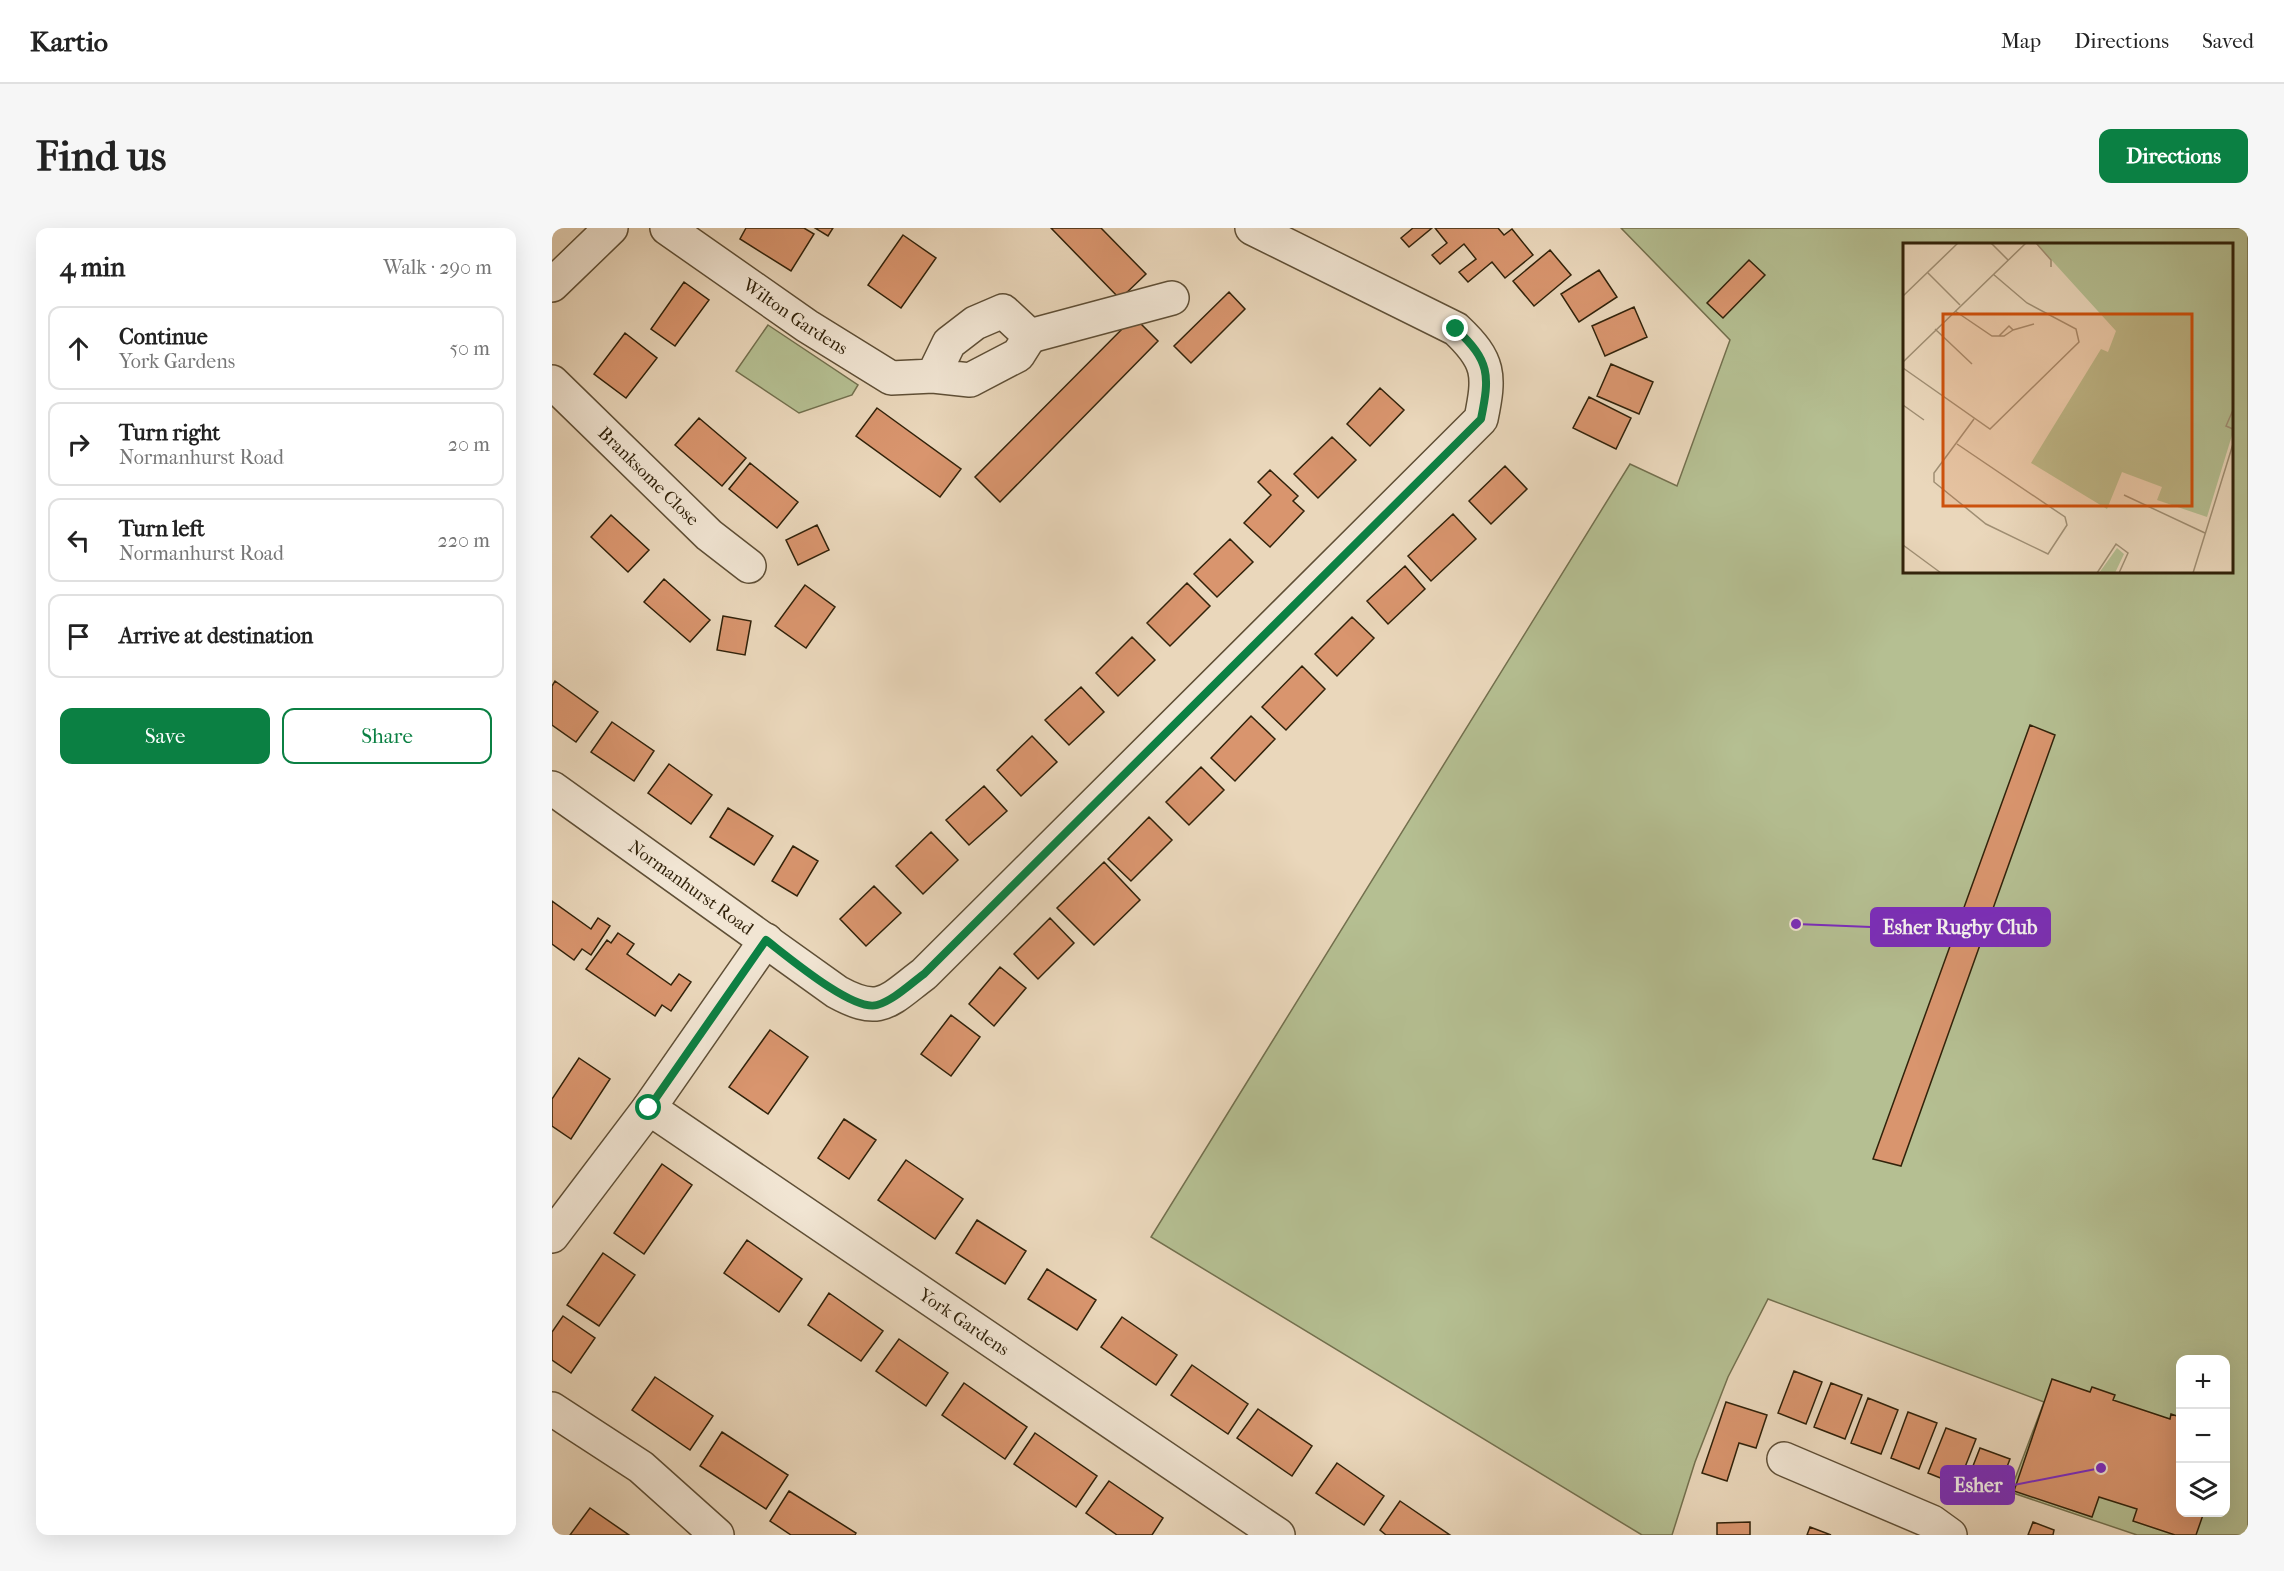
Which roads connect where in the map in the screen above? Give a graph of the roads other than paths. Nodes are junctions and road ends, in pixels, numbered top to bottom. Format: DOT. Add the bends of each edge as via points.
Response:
graph roads {
  1 [pos="611,228"];
  2 [pos="667,228"];
  3 [pos="1252,228"];
  4 [pos="552,285"];
  5 [pos="1172,298"];
  6 [pos="1029,336"];
  7 [pos="933,376"];
  8 [pos="552,382"];
  9 [pos="749,566"];
  10 [pos="552,788"];
  11 [pos="766,940"];
  12 [pos="649,1108"];
  13 [pos="552,1236"];
  14 [pos="552,1409"];
  15 [pos="1784,1459"];
  16 [pos="717,1535"];
  17 [pos="1278,1535"];
  18 [pos="1950,1535"];
  1 -- 4 [label="street"];
  2 -- 7 [label="street, Wilton Gardens" via="807,326 891,378"];
  3 -- 11 [label="street, Normanhurst Road" via="1456,329 1474,346 1485,368 1487,390 1481,419 933,966 893,997 876,1006 856,1003"];
  5 -- 6 [label="street"];
  6 -- 7 [label="street, Wilton Gardens" via="1018,355 970,380"];
  6 -- 7 [label="street" via="1003,311 975,323 949,343"];
  8 -- 9 [label="street, Branksome Close" via="709,535"];
  10 -- 11 [label="street, Normanhurst Road"];
  11 -- 12 [label="street"];
  12 -- 13 [label="street"];
  12 -- 17 [label="street, York Gardens"];
  14 -- 16 [label="street" via="641,1467"];
  15 -- 18 [label="street" via="1932,1522"];
}
